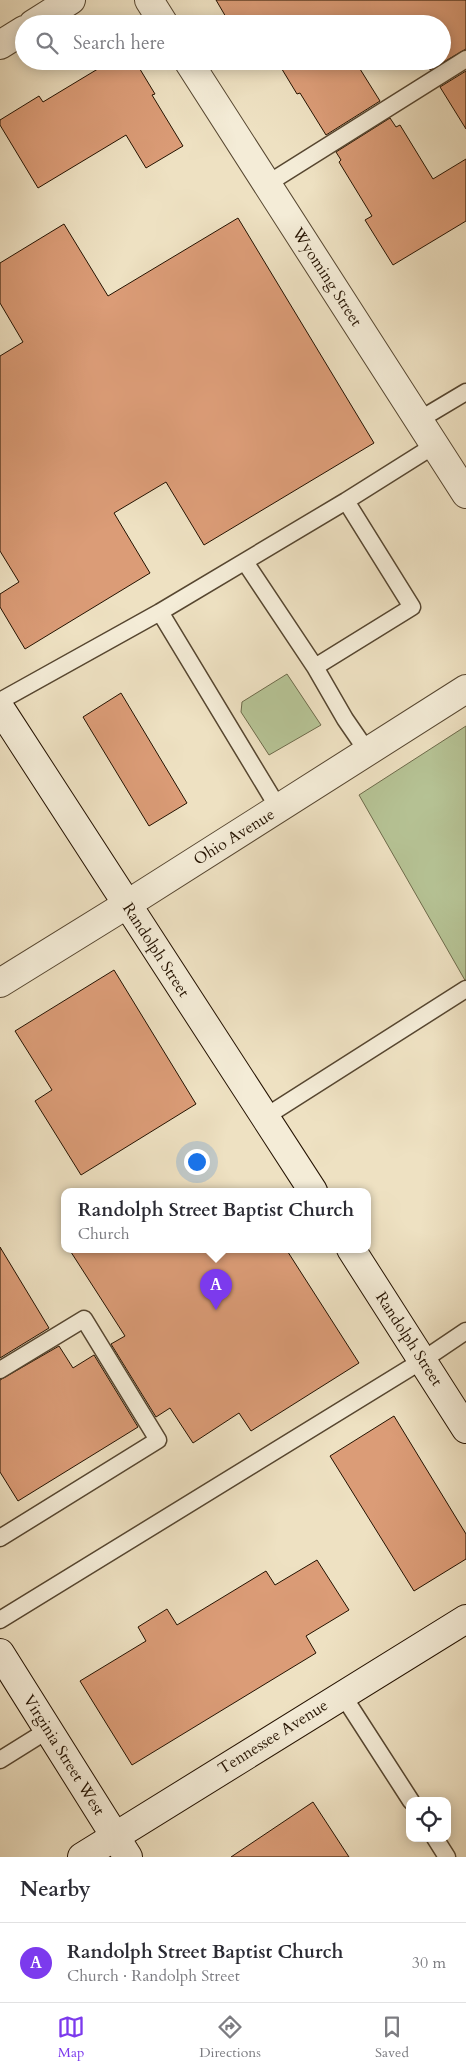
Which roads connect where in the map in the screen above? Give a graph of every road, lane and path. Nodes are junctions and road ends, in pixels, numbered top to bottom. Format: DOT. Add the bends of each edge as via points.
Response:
graph roads {
  1 [pos="71,0"];
  2 [pos="149,0"];
  3 [pos="47,15"];
  4 [pos="158,15"];
  5 [pos="15,36"];
  6 [pos="0,45"];
  7 [pos="466,59"];
  8 [pos="451,68"];
  9 [pos="194,70"];
  10 [pos="448,70"];
  11 [pos="267,184"];
  12 [pos="466,392"];
  13 [pos="419,420"];
  14 [pos="435,445"];
  15 [pos="466,494"];
  16 [pos="346,501"];
  17 [pos="245,562"];
  18 [pos="160,612"];
  19 [pos="315,667"];
  20 [pos="466,689"];
  21 [pos="1,709"];
  22 [pos="367,751"];
  23 [pos="279,808"];
  24 [pos="126,905"];
  25 [pos="0,984"];
  26 [pos="466,989"];
  27 [pos="265,1117"];
  28 [pos="312,1188"];
  29 [pos="354,1253"];
  30 [pos="466,1331"];
  31 [pos="423,1360"];
  32 [pos="0,1370"];
  33 [pos="466,1430"];
  34 [pos="2,1533"];
  35 [pos="466,1618"];
  36 [pos="0,1620"];
  37 [pos="0,1653"];
  38 [pos="342,1694"];
  39 [pos="48,1730"];
  40 [pos="0,1760"];
  41 [pos="408,1797"];
  42 [pos="438,1842"];
  43 [pos="122,1846"];
  44 [pos="82,1857"];
  45 [pos="447,1857"];
  1 -- 3 [label="street"];
  2 -- 4 [label="street"];
  5 -- 6 [label="street"];
  7 -- 8 [label="lane"];
  9 -- 11 [label="street, Wyoming Street"];
  10 -- 11 [label="lane"];
  11 -- 13 [label="street, Wyoming Street"];
  12 -- 13 [label="lane"];
  13 -- 14 [label="street, Wyoming Street"];
  14 -- 15 [label="street, Wyoming Street"];
  14 -- 16 [label="lane"];
  16 -- 17 [label="lane"];
  16 -- 19 [label="lane" via="412,608"];
  17 -- 18 [label="lane"];
  17 -- 19 [label="lane"];
  18 -- 21 [label="lane"];
  18 -- 23 [label="lane"];
  19 -- 22 [label="lane"];
  20 -- 22 [label="street, Ohio Avenue"];
  21 -- 24 [label="street, Randolph Street"];
  22 -- 23 [label="street, Ohio Avenue"];
  23 -- 24 [label="street, Ohio Avenue"];
  24 -- 25 [label="street, Ohio Avenue"];
  24 -- 27 [label="street, Randolph Street"];
  26 -- 27 [label="lane"];
  27 -- 28 [label="street, Randolph Street"];
  29 -- 31 [label="street, Randolph Street"];
  30 -- 31 [label="lane"];
  31 -- 33 [label="street, Randolph Street"];
  31 -- 36 [label="lane"];
  32 -- 34 [label="lane" via="84,1319 158,1440"];
  35 -- 38 [label="street, Tennessee Avenue"];
  37 -- 39 [label="street, Virginia Street West"];
  38 -- 41 [label="lane"];
  38 -- 43 [label="street, Tennessee Avenue"];
  39 -- 40 [label="lane"];
  39 -- 43 [label="street, Virginia Street West"];
  42 -- 45 [label="lane"];
  43 -- 44 [label="street, Tennessee Avenue"];
}
